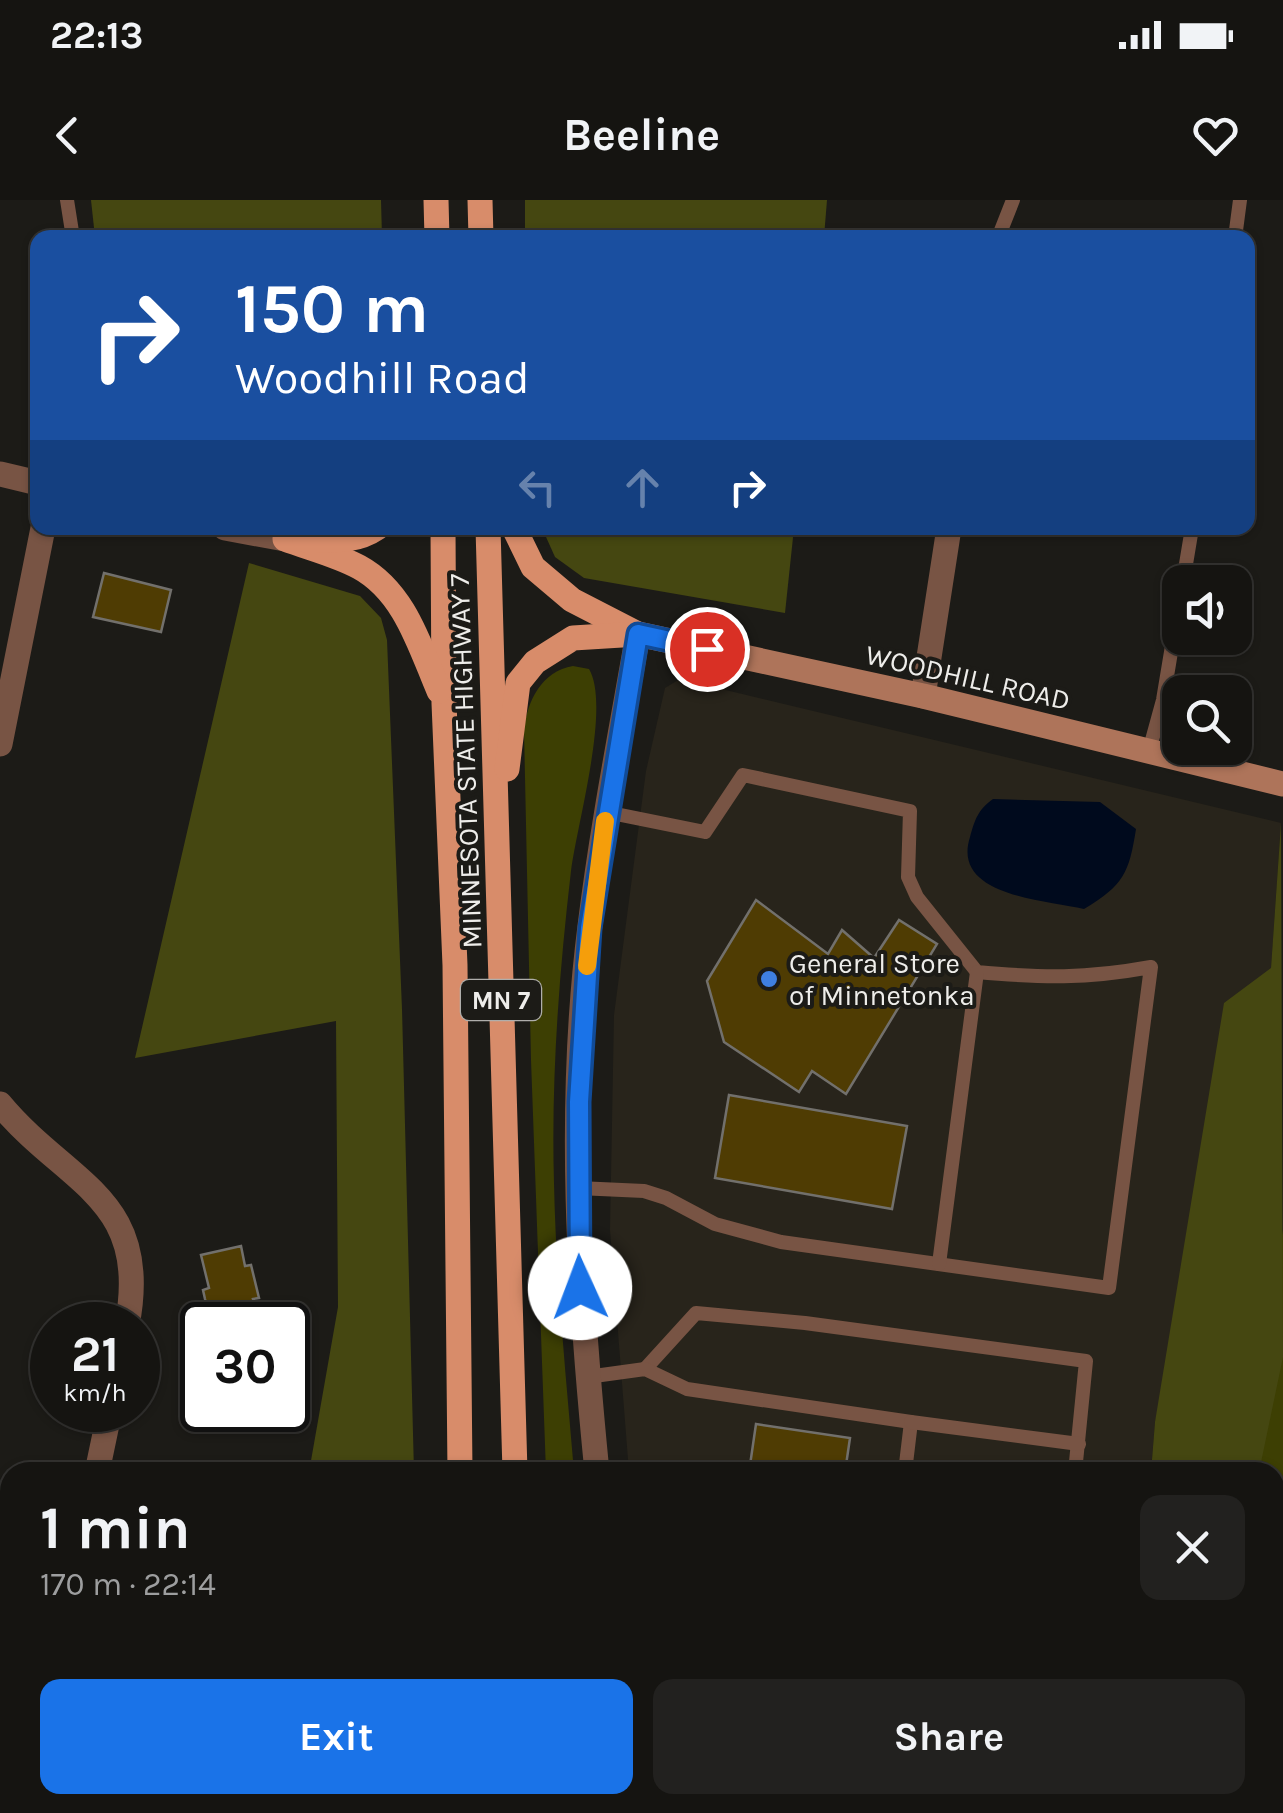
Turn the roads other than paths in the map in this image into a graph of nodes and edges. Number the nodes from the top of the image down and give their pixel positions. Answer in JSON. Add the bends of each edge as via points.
{"nodes":[{"id":1,"x":67,"y":200,"type":"edge"},
{"id":2,"x":436,"y":200,"type":"edge"},
{"id":3,"x":480,"y":200,"type":"edge"},
{"id":4,"x":1012,"y":200,"type":"edge"},
{"id":5,"x":1240,"y":200,"type":"edge"},
{"id":6,"x":72,"y":230,"type":"edge"},
{"id":7,"x":436,"y":230,"type":"edge"},
{"id":8,"x":481,"y":230,"type":"edge"},
{"id":9,"x":1001,"y":230,"type":"edge"},
{"id":10,"x":1236,"y":230,"type":"edge"},
{"id":11,"x":0,"y":474,"type":"edge"},
{"id":12,"x":30,"y":481,"type":"edge"},
{"id":13,"x":42,"y":535,"type":"edge"},
{"id":14,"x":263,"y":535,"type":"edge"},
{"id":15,"x":367,"y":535,"type":"edge"},
{"id":16,"x":443,"y":535,"type":"edge"},
{"id":17,"x":488,"y":535,"type":"edge"},
{"id":18,"x":517,"y":535,"type":"edge"},
{"id":19,"x":948,"y":535,"type":"edge"},
{"id":20,"x":1191,"y":535,"type":"edge"},
{"id":21,"x":285,"y":539,"type":"junction"},
{"id":22,"x":1185,"y":565,"type":"edge"},
{"id":23,"x":638,"y":634,"type":"junction"},
{"id":24,"x":1170,"y":655,"type":"edge"},
{"id":25,"x":922,"y":696,"type":"junction"},
{"id":26,"x":444,"y":703,"type":"junction"},
{"id":27,"x":0,"y":744,"type":"edge"},
{"id":28,"x":1149,"y":751,"type":"junction"},
{"id":29,"x":1283,"y":784,"type":"edge"},
{"id":30,"x":606,"y":812,"type":"junction"},
{"id":31,"x":497,"y":849,"type":"junction"},
{"id":32,"x":977,"y":972,"type":"junction"},
{"id":33,"x":0,"y":1104,"type":"edge"},
{"id":34,"x":578,"y":1188,"type":"junction"},
{"id":35,"x":939,"y":1264,"type":"junction"},
{"id":36,"x":132,"y":1302,"type":"edge"},
{"id":37,"x":645,"y":1369,"type":"junction"},
{"id":38,"x":588,"y":1377,"type":"junction"},
{"id":39,"x":911,"y":1422,"type":"junction"},
{"id":40,"x":106,"y":1432,"type":"edge"},
{"id":41,"x":1079,"y":1444,"type":"junction"},
{"id":42,"x":100,"y":1462,"type":"edge"},
{"id":43,"x":460,"y":1462,"type":"edge"},
{"id":44,"x":515,"y":1462,"type":"edge"},
{"id":45,"x":595,"y":1462,"type":"edge"},
{"id":46,"x":906,"y":1462,"type":"edge"},
{"id":47,"x":1077,"y":1462,"type":"edge"}],
"edges":[{"from":1,"to":6,"type":"lane"},
{"from":2,"to":7,"type":"main road"},
{"from":3,"to":8,"type":"main road"},
{"from":4,"to":9,"type":"lane"},
{"from":5,"to":10,"type":"lane"},
{"from":11,"to":12,"type":"street"},
{"from":13,"to":27,"type":"street"},
{"from":14,"to":21,"type":"street"},
{"from":15,"to":21,"type":"main road"},
{"from":16,"to":26,"type":"main road","name":"MINNESOTA STATE HIGHWAY 7","number":"MN 7"},
{"from":17,"to":31,"type":"main road","name":"MINNESOTA STATE HIGHWAY 7","number":"MN 7"},
{"from":18,"to":23,"type":"main road","via":[[533,567],[572,600]]},
{"from":19,"to":25,"type":"street"},
{"from":20,"to":22,"type":"lane"},
{"from":21,"to":26,"type":"main road","via":[[360,568],[389,590],[410,621]]},
{"from":23,"to":25,"type":"street","name":"WOODHILL ROAD"},
{"from":23,"to":30,"type":"street"},
{"from":23,"to":31,"type":"main road","via":[[572,638],[535,662],[518,684]]},
{"from":24,"to":28,"type":"lane"},
{"from":25,"to":28,"type":"street","name":"WOODHILL ROAD"},
{"from":26,"to":43,"type":"main road","name":"MINNESOTA STATE HIGHWAY 7","number":"MN 7","via":[[455,965]]},
{"from":28,"to":29,"type":"street","name":"WOODHILL ROAD"},
{"from":30,"to":32,"type":"lane","via":[[704,832],[743,775],[910,811],[908,878]]},
{"from":30,"to":34,"type":"street","via":[[582,1021]]},
{"from":31,"to":44,"type":"main road","name":"MINNESOTA STATE HIGHWAY 7","number":"MN 7"},
{"from":32,"to":35,"type":"lane"},
{"from":32,"to":35,"type":"lane","via":[[1050,979],[1151,967],[1110,1288]]},
{"from":33,"to":36,"type":"street","via":[[94,1189],[118,1221],[132,1260]]},
{"from":34,"to":35,"type":"lane","via":[[644,1191],[715,1224],[781,1242]]},
{"from":34,"to":38,"type":"street"},
{"from":37,"to":38,"type":"lane"},
{"from":37,"to":39,"type":"lane","via":[[687,1389]]},
{"from":37,"to":41,"type":"lane","via":[[696,1313],[1086,1361]]},
{"from":38,"to":45,"type":"street"},
{"from":39,"to":41,"type":"lane"},
{"from":39,"to":46,"type":"lane"},
{"from":40,"to":42,"type":"street"},
{"from":41,"to":47,"type":"lane"}]}
